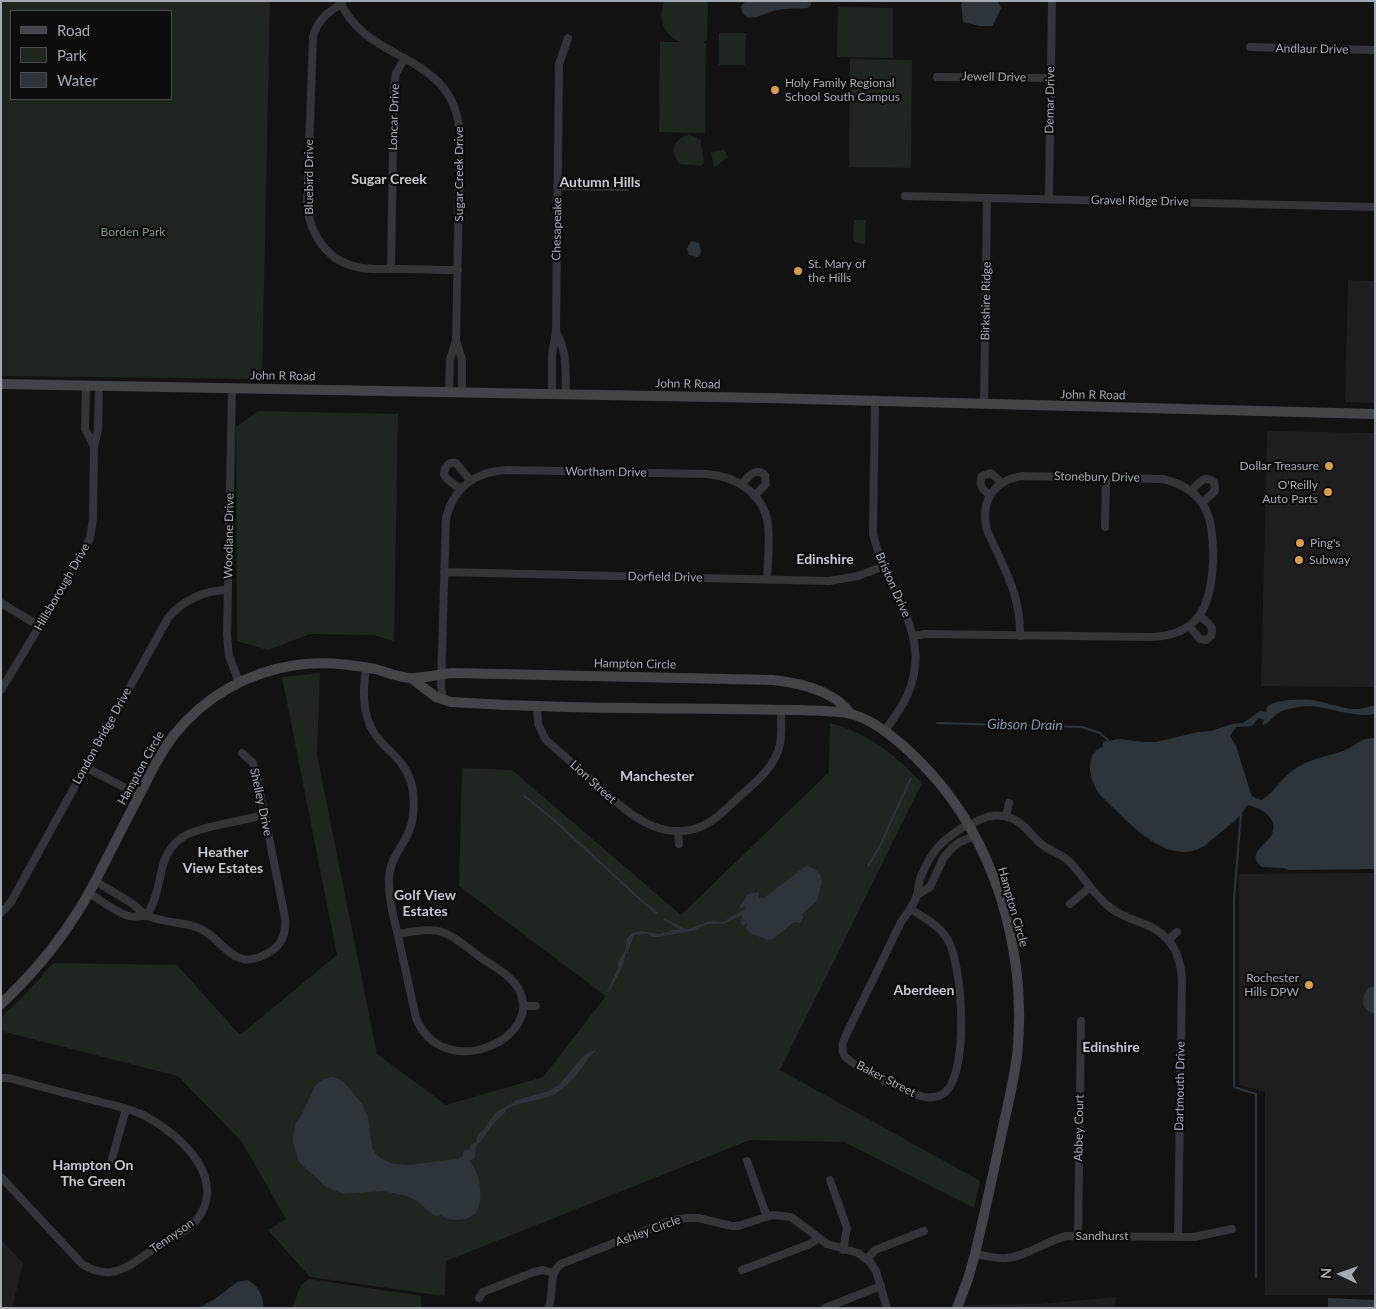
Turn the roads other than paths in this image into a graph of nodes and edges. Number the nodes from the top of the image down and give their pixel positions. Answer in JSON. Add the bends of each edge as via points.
{"nodes":[{"id":1,"x":1052,"y":1,"type":"edge"},
{"id":2,"x":341,"y":3,"type":"edge"},
{"id":3,"x":568,"y":38,"type":"dead end"},
{"id":4,"x":1250,"y":47,"type":"dead end"},
{"id":5,"x":1375,"y":50,"type":"edge"},
{"id":6,"x":405,"y":58,"type":"junction"},
{"id":7,"x":937,"y":77,"type":"dead end"},
{"id":8,"x":1050,"y":78,"type":"junction"},
{"id":9,"x":557,"y":186,"type":"junction"},
{"id":10,"x":626,"y":187,"type":"dead end"},
{"id":11,"x":904,"y":196,"type":"dead end"},
{"id":12,"x":987,"y":198,"type":"junction"},
{"id":13,"x":1048,"y":199,"type":"junction"},
{"id":14,"x":1375,"y":207,"type":"edge"},
{"id":15,"x":391,"y":269,"type":"junction"},
{"id":16,"x":458,"y":270,"type":"junction"},
{"id":17,"x":556,"y":331,"type":"junction"},
{"id":18,"x":456,"y":342,"type":"junction"},
{"id":19,"x":1,"y":384,"type":"edge"},
{"id":20,"x":86,"y":386,"type":"junction"},
{"id":21,"x":99,"y":386,"type":"junction"},
{"id":22,"x":232,"y":388,"type":"junction"},
{"id":23,"x":449,"y":392,"type":"junction"},
{"id":24,"x":462,"y":392,"type":"junction"},
{"id":25,"x":552,"y":394,"type":"junction"},
{"id":26,"x":566,"y":394,"type":"junction"},
{"id":27,"x":875,"y":401,"type":"junction"},
{"id":28,"x":984,"y":404,"type":"junction"},
{"id":29,"x":1375,"y":414,"type":"edge"},
{"id":30,"x":94,"y":446,"type":"junction"},
{"id":31,"x":1106,"y":478,"type":"junction"},
{"id":32,"x":470,"y":480,"type":"junction"},
{"id":33,"x":1001,"y":482,"type":"junction"},
{"id":34,"x":742,"y":484,"type":"junction"},
{"id":35,"x":460,"y":489,"type":"junction"},
{"id":36,"x":1191,"y":491,"type":"junction"},
{"id":37,"x":990,"y":495,"type":"junction"},
{"id":38,"x":754,"y":496,"type":"junction"},
{"id":39,"x":1202,"y":503,"type":"junction"},
{"id":40,"x":1105,"y":528,"type":"dead end"},
{"id":41,"x":884,"y":566,"type":"junction"},
{"id":42,"x":444,"y":572,"type":"junction"},
{"id":43,"x":767,"y":579,"type":"junction"},
{"id":44,"x":228,"y":590,"type":"junction"},
{"id":45,"x":1,"y":603,"type":"edge"},
{"id":46,"x":1199,"y":616,"type":"junction"},
{"id":47,"x":40,"y":626,"type":"junction"},
{"id":48,"x":1189,"y":626,"type":"junction"},
{"id":49,"x":914,"y":636,"type":"junction"},
{"id":50,"x":1020,"y":636,"type":"junction"},
{"id":51,"x":366,"y":668,"type":"junction"},
{"id":52,"x":442,"y":674,"type":"junction"},
{"id":53,"x":411,"y":678,"type":"junction"},
{"id":54,"x":238,"y":682,"type":"junction"},
{"id":55,"x":1,"y":690,"type":"edge"},
{"id":56,"x":443,"y":699,"type":"junction"},
{"id":57,"x":537,"y":705,"type":"junction"},
{"id":58,"x":781,"y":710,"type":"junction"},
{"id":59,"x":850,"y":714,"type":"junction"},
{"id":60,"x":884,"y":732,"type":"junction"},
{"id":61,"x":242,"y":753,"type":"dead end"},
{"id":62,"x":84,"y":767,"type":"junction"},
{"id":63,"x":139,"y":796,"type":"junction"},
{"id":64,"x":1009,"y":803,"type":"dead end"},
{"id":65,"x":265,"y":815,"type":"junction"},
{"id":66,"x":1006,"y":816,"type":"junction"},
{"id":67,"x":968,"y":825,"type":"junction"},
{"id":68,"x":678,"y":831,"type":"junction"},
{"id":69,"x":974,"y":836,"type":"junction"},
{"id":70,"x":679,"y":844,"type":"dead end"},
{"id":71,"x":933,"y":853,"type":"junction"},
{"id":72,"x":943,"y":859,"type":"junction"},
{"id":73,"x":95,"y":881,"type":"junction"},
{"id":74,"x":1090,"y":887,"type":"junction"},
{"id":75,"x":89,"y":893,"type":"junction"},
{"id":76,"x":917,"y":895,"type":"junction"},
{"id":77,"x":1070,"y":904,"type":"dead end"},
{"id":78,"x":910,"y":909,"type":"junction"},
{"id":79,"x":1,"y":913,"type":"edge"},
{"id":80,"x":146,"y":916,"type":"junction"},
{"id":81,"x":1177,"y":932,"type":"dead end"},
{"id":82,"x":398,"y":934,"type":"junction"},
{"id":83,"x":1168,"y":940,"type":"junction"},
{"id":84,"x":1,"y":1004,"type":"edge"},
{"id":85,"x":523,"y":1006,"type":"junction"},
{"id":86,"x":536,"y":1006,"type":"dead end"},
{"id":87,"x":1081,"y":1021,"type":"dead end"},
{"id":88,"x":1,"y":1078,"type":"edge"},
{"id":89,"x":126,"y":1109,"type":"junction"},
{"id":90,"x":112,"y":1159,"type":"dead end"},
{"id":91,"x":747,"y":1161,"type":"dead end"},
{"id":92,"x":1,"y":1177,"type":"edge"},
{"id":93,"x":830,"y":1180,"type":"dead end"},
{"id":94,"x":767,"y":1217,"type":"junction"},
{"id":95,"x":1232,"y":1229,"type":"dead end"},
{"id":96,"x":924,"y":1231,"type":"dead end"},
{"id":97,"x":1078,"y":1235,"type":"junction"},
{"id":98,"x":1178,"y":1237,"type":"junction"},
{"id":99,"x":819,"y":1238,"type":"junction"},
{"id":100,"x":843,"y":1250,"type":"junction"},
{"id":101,"x":975,"y":1254,"type":"junction"},
{"id":102,"x":867,"y":1259,"type":"junction"},
{"id":103,"x":742,"y":1270,"type":"dead end"},
{"id":104,"x":554,"y":1273,"type":"junction"},
{"id":105,"x":881,"y":1286,"type":"junction"},
{"id":106,"x":478,"y":1298,"type":"dead end"},
{"id":107,"x":548,"y":1308,"type":"edge"},
{"id":108,"x":825,"y":1308,"type":"edge"},
{"id":109,"x":887,"y":1308,"type":"edge"},
{"id":110,"x":957,"y":1308,"type":"edge"}],
"edges":[{"from":1,"to":8,"type":"street","name":"Demar Drive"},
{"from":2,"to":6,"type":"street","name":"Sugar Creek Drive","via":[[360,30]]},
{"from":2,"to":15,"type":"street","name":"Bluebird Drive","via":[[320,20],[313,37],[308,214],[317,239],[339,260],[356,267]]},
{"from":3,"to":9,"type":"street","name":"Chesapeake","via":[[559,64]]},
{"from":4,"to":5,"type":"street","name":"Andlaur Drive"},
{"from":6,"to":15,"type":"street","name":"Loncar Drive","via":[[396,73],[394,86]]},
{"from":6,"to":16,"type":"street","name":"Sugar Creek Drive","via":[[426,70],[442,85],[453,100],[459,118]]},
{"from":7,"to":8,"type":"street","name":"Jewell Drive"},
{"from":8,"to":13,"type":"street","name":"Demar Drive"},
{"from":9,"to":10,"type":"street"},
{"from":9,"to":17,"type":"street","name":"Chesapeake"},
{"from":11,"to":12,"type":"street","name":"Gravel Ridge Drive"},
{"from":12,"to":13,"type":"street","name":"Gravel Ridge Drive"},
{"from":12,"to":28,"type":"street","name":"Birkshire Ridge"},
{"from":13,"to":14,"type":"street","name":"Gravel Ridge Drive"},
{"from":15,"to":16,"type":"street","name":"Bluebird Drive"},
{"from":16,"to":18,"type":"street","name":"Sugar Creek Drive"},
{"from":17,"to":25,"type":"street","name":"Chesapeake"},
{"from":17,"to":26,"type":"street","name":"Chesapeake","via":[[565,355]]},
{"from":18,"to":23,"type":"street","name":"Sugar Creek Drive","via":[[450,359]]},
{"from":18,"to":24,"type":"street","name":"Sugar Creek Drive","via":[[462,359]]},
{"from":19,"to":20,"type":"street","name":"John R Road"},
{"from":20,"to":21,"type":"street","name":"John R Road"},
{"from":20,"to":30,"type":"street","name":"Hillsborough Drive","via":[[86,429]]},
{"from":21,"to":22,"type":"street","name":"John R Road"},
{"from":21,"to":30,"type":"street","name":"Hillsborough Drive","via":[[98,430]]},
{"from":22,"to":23,"type":"street","name":"John R Road"},
{"from":22,"to":44,"type":"street","name":"Woodlane Drive"},
{"from":23,"to":24,"type":"street","name":"John R Road"},
{"from":24,"to":25,"type":"street","name":"John R Road"},
{"from":25,"to":26,"type":"street","name":"John R Road"},
{"from":26,"to":27,"type":"street","name":"John R Road"},
{"from":27,"to":28,"type":"street","name":"John R Road"},
{"from":27,"to":41,"type":"street","name":"Briston Drive","via":[[873,534]]},
{"from":28,"to":29,"type":"street","name":"John R Road"},
{"from":30,"to":47,"type":"street","name":"Hillsborough Drive","via":[[90,538]]},
{"from":31,"to":33,"type":"street","name":"Stonebury Drive","via":[[1023,476]]},
{"from":31,"to":36,"type":"street","name":"Stonebury Drive","via":[[1163,479]]},
{"from":31,"to":40,"type":"street"},
{"from":32,"to":34,"type":"street","name":"Wortham Drive","via":[[491,471],[508,470],[712,474]]},
{"from":32,"to":35,"type":"street","name":"Wortham Drive"},
{"from":32,"to":35,"type":"street","via":[[456,463],[446,466],[446,478]]},
{"from":33,"to":37,"type":"street"},
{"from":33,"to":37,"type":"street","name":"Stonebury Drive","via":[[991,473],[982,476],[981,488]]},
{"from":34,"to":38,"type":"street","name":"Wortham Drive"},
{"from":34,"to":38,"type":"street","via":[[751,474],[763,473],[766,484]]},
{"from":35,"to":42,"type":"street","name":"Wortham Drive","via":[[446,518]]},
{"from":36,"to":39,"type":"street","name":"Stonebury Drive"},
{"from":36,"to":39,"type":"street","via":[[1205,478],[1214,482],[1215,491]]},
{"from":37,"to":50,"type":"street","via":[[984,521],[1016,594]]},
{"from":38,"to":43,"type":"street","name":"Wortham Drive","via":[[768,524]]},
{"from":39,"to":46,"type":"street","name":"Stonebury Drive","via":[[1209,516],[1213,539],[1211,590]]},
{"from":41,"to":43,"type":"street","name":"Dorfield Drive","via":[[839,580]]},
{"from":41,"to":49,"type":"street","name":"Briston Drive"},
{"from":42,"to":43,"type":"street","name":"Dorfield Drive"},
{"from":42,"to":52,"type":"street","name":"Wortham Drive"},
{"from":44,"to":54,"type":"street","name":"Woodlane Drive","via":[[228,647]]},
{"from":44,"to":62,"type":"street","name":"London Bridge Drive","via":[[210,591],[189,600],[168,618]]},
{"from":45,"to":47,"type":"street"},
{"from":46,"to":48,"type":"street","name":"Stonebury Drive"},
{"from":46,"to":48,"type":"street","via":[[1211,626],[1211,636],[1206,640],[1200,639]]},
{"from":47,"to":55,"type":"street","name":"Hillsborough Drive"},
{"from":48,"to":50,"type":"street","name":"Stonebury Drive","via":[[1157,637]]},
{"from":49,"to":50,"type":"street","name":"Stonebury Drive"},
{"from":49,"to":60,"type":"street","name":"Briston Drive","via":[[916,655],[911,686]]},
{"from":51,"to":53,"type":"street","name":"Hampton Circle"},
{"from":51,"to":54,"type":"street","name":"Hampton Circle","via":[[338,664],[295,665]]},
{"from":51,"to":82,"type":"street","via":[[364,698],[370,726],[378,739],[401,761],[412,790],[412,823],[393,858],[389,874]]},
{"from":52,"to":53,"type":"street","name":"Hampton Circle"},
{"from":52,"to":56,"type":"street","name":"Wortham Drive"},
{"from":52,"to":59,"type":"street","name":"Hampton Circle","via":[[781,681],[823,693],[841,703]]},
{"from":53,"to":56,"type":"street","name":"Hampton Circle"},
{"from":54,"to":63,"type":"street","name":"Hampton Circle","via":[[211,699],[182,725],[161,753]]},
{"from":56,"to":57,"type":"street","name":"Hampton Circle","via":[[466,703]]},
{"from":57,"to":58,"type":"street","name":"Hampton Circle"},
{"from":57,"to":68,"type":"street","name":"Lion Street","via":[[538,724],[546,740],[638,820],[657,829]]},
{"from":58,"to":59,"type":"street","name":"Hampton Circle"},
{"from":58,"to":68,"type":"street","name":"Lion Street","via":[[778,750],[766,771],[713,820]]},
{"from":59,"to":60,"type":"street","name":"Hampton Circle"},
{"from":60,"to":67,"type":"street","name":"Hampton Circle","via":[[932,774]]},
{"from":61,"to":65,"type":"street","name":"Shelley Drive","via":[[253,763]]},
{"from":62,"to":63,"type":"street"},
{"from":62,"to":79,"type":"street","name":"London Bridge Drive"},
{"from":63,"to":73,"type":"street","name":"Hampton Circle"},
{"from":64,"to":66,"type":"street"},
{"from":65,"to":80,"type":"street","via":[[182,836],[167,855]]},
{"from":65,"to":80,"type":"street","name":"Shelley Drive","via":[[285,918],[285,932],[275,949],[258,958],[244,958],[225,950],[205,930]]},
{"from":66,"to":67,"type":"street","via":[[988,816]]},
{"from":66,"to":74,"type":"street","name":"Dartmouth Drive","via":[[1021,823],[1042,845],[1068,861]]},
{"from":67,"to":69,"type":"street","name":"Hampton Circle"},
{"from":67,"to":71,"type":"street","name":"Baker Street","via":[[945,839]]},
{"from":68,"to":70,"type":"street"},
{"from":69,"to":72,"type":"street","name":"Baker Street","via":[[953,847]]},
{"from":69,"to":101,"type":"street","name":"Hampton Circle","via":[[995,881],[1008,923],[1017,973],[1019,1018],[1014,1073]]},
{"from":71,"to":72,"type":"street"},
{"from":71,"to":76,"type":"street","name":"Baker Street","via":[[919,881]]},
{"from":72,"to":76,"type":"street","name":"Baker Street","via":[[930,887]]},
{"from":73,"to":75,"type":"street","name":"Hampton Circle"},
{"from":73,"to":80,"type":"street","name":"Shelley Drive","via":[[133,904]]},
{"from":74,"to":77,"type":"street"},
{"from":74,"to":83,"type":"street","name":"Dartmouth Drive","via":[[1113,910],[1151,926]]},
{"from":75,"to":80,"type":"street","name":"Shelley Drive","via":[[131,917]]},
{"from":75,"to":84,"type":"street","name":"Hampton Circle","via":[[53,946]]},
{"from":76,"to":78,"type":"street","name":"Baker Street"},
{"from":78,"to":78,"type":"street","name":"Baker Street","via":[[842,1048],[846,1057],[855,1064],[910,1093],[934,1097],[948,1090],[957,1068],[961,1018],[958,973],[945,935],[932,922]]},
{"from":81,"to":83,"type":"street"},
{"from":82,"to":85,"type":"street","via":[[425,929],[447,934],[510,979],[518,989]]},
{"from":82,"to":85,"type":"street","via":[[416,1018],[427,1037],[437,1044],[464,1052],[490,1046],[516,1028]]},
{"from":83,"to":98,"type":"street","name":"Dartmouth Drive","via":[[1178,956],[1182,979]]},
{"from":85,"to":86,"type":"street"},
{"from":87,"to":97,"type":"street","name":"Abbey Court"},
{"from":88,"to":89,"type":"street","name":"Tennyson"},
{"from":89,"to":90,"type":"street"},
{"from":89,"to":92,"type":"street","name":"Tennyson","via":[[154,1121],[184,1144],[202,1167],[207,1191],[194,1224],[122,1268],[103,1272],[82,1264]]},
{"from":91,"to":94,"type":"street"},
{"from":93,"to":100,"type":"street","via":[[847,1228]]},
{"from":94,"to":99,"type":"street","name":"Ashley Circle","via":[[791,1217]]},
{"from":94,"to":104,"type":"street","name":"Ashley Circle","via":[[738,1226],[698,1218],[672,1220],[561,1264]]},
{"from":95,"to":98,"type":"street","name":"Sandhurst","via":[[1202,1236]]},
{"from":96,"to":102,"type":"street","via":[[875,1250]]},
{"from":97,"to":98,"type":"street","name":"Sandhurst"},
{"from":97,"to":101,"type":"street","name":"Sandhurst","via":[[1055,1239],[1006,1258]]},
{"from":99,"to":100,"type":"street","name":"Ashley Circle"},
{"from":99,"to":103,"type":"street"},
{"from":100,"to":102,"type":"street","name":"Ashley Circle"},
{"from":101,"to":110,"type":"street","name":"Hampton Circle"},
{"from":102,"to":105,"type":"street"},
{"from":104,"to":106,"type":"street","via":[[534,1272],[483,1292]]},
{"from":104,"to":107,"type":"street"},
{"from":105,"to":108,"type":"street"},
{"from":105,"to":109,"type":"street"}]}
